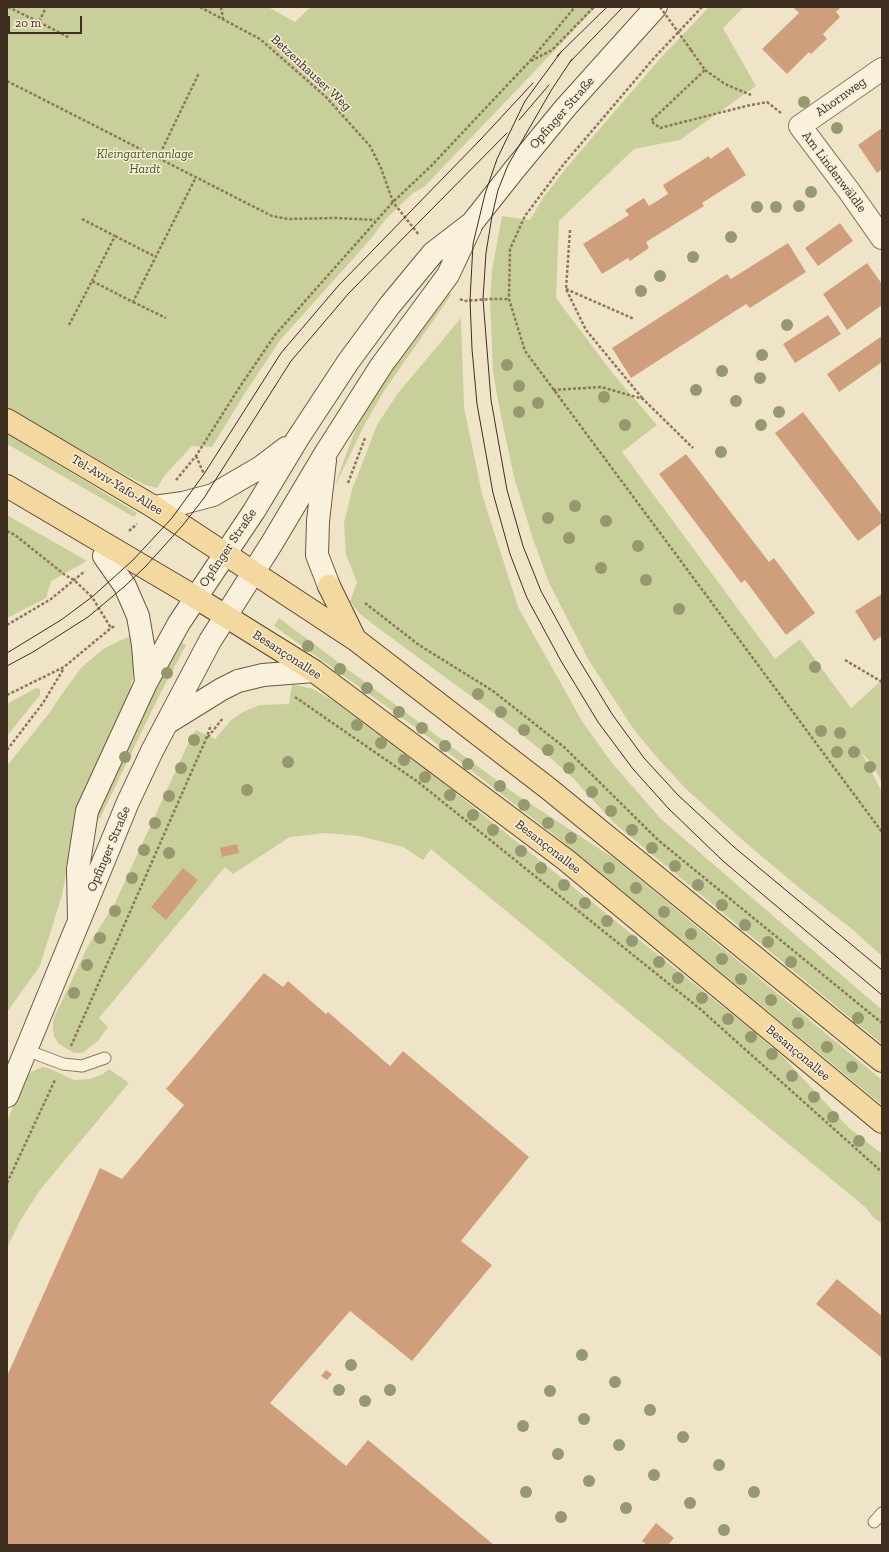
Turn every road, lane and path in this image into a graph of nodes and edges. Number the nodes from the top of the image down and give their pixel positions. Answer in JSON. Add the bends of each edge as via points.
{"nodes":[{"id":1,"x":8,"y":7,"type":"edge"},
{"id":2,"x":46,"y":7,"type":"edge"},
{"id":3,"x":200,"y":7,"type":"edge"},
{"id":4,"x":221,"y":7,"type":"edge"},
{"id":5,"x":575,"y":7,"type":"edge"},
{"id":6,"x":594,"y":7,"type":"edge"},
{"id":7,"x":656,"y":7,"type":"edge"},
{"id":8,"x":660,"y":7,"type":"edge"},
{"id":9,"x":702,"y":7,"type":"edge"},
{"id":10,"x":223,"y":19,"type":"junction"},
{"id":11,"x":39,"y":22,"type":"junction"},
{"id":12,"x":70,"y":38,"type":"dead end"},
{"id":13,"x":529,"y":62,"type":"junction"},
{"id":14,"x":882,"y":68,"type":"edge"},
{"id":15,"x":705,"y":70,"type":"junction"},
{"id":16,"x":199,"y":73,"type":"dead end"},
{"id":17,"x":7,"y":81,"type":"edge"},
{"id":18,"x":751,"y":95,"type":"dead end"},
{"id":19,"x":800,"y":126,"type":"junction"},
{"id":20,"x":158,"y":158,"type":"junction"},
{"id":21,"x":196,"y":177,"type":"junction"},
{"id":22,"x":393,"y":202,"type":"junction"},
{"id":23,"x":82,"y":219,"type":"dead end"},
{"id":24,"x":376,"y":220,"type":"junction"},
{"id":25,"x":472,"y":223,"type":"junction"},
{"id":26,"x":570,"y":230,"type":"dead end"},
{"id":27,"x":115,"y":236,"type":"junction"},
{"id":28,"x":882,"y":238,"type":"edge"},
{"id":29,"x":156,"y":257,"type":"junction"},
{"id":30,"x":92,"y":281,"type":"junction"},
{"id":31,"x":566,"y":289,"type":"junction"},
{"id":32,"x":458,"y":298,"type":"dead end"},
{"id":33,"x":509,"y":299,"type":"junction"},
{"id":34,"x":133,"y":302,"type":"junction"},
{"id":35,"x":166,"y":318,"type":"dead end"},
{"id":36,"x":634,"y":319,"type":"dead end"},
{"id":37,"x":68,"y":326,"type":"dead end"},
{"id":38,"x":553,"y":390,"type":"junction"},
{"id":39,"x":643,"y":399,"type":"junction"},
{"id":40,"x":7,"y":420,"type":"edge"},
{"id":41,"x":366,"y":434,"type":"dead end"},
{"id":42,"x":298,"y":438,"type":"junction"},
{"id":43,"x":693,"y":448,"type":"dead end"},
{"id":44,"x":326,"y":454,"type":"junction"},
{"id":45,"x":196,"y":456,"type":"dead end"},
{"id":46,"x":7,"y":486,"type":"edge"},
{"id":47,"x":347,"y":486,"type":"dead end"},
{"id":48,"x":154,"y":507,"type":"junction"},
{"id":49,"x":57,"y":515,"type":"junction"},
{"id":50,"x":7,"y":531,"type":"edge"},
{"id":51,"x":225,"y":553,"type":"junction"},
{"id":52,"x":104,"y":556,"type":"joint"},
{"id":53,"x":254,"y":572,"type":"junction"},
{"id":54,"x":74,"y":580,"type":"junction"},
{"id":55,"x":329,"y":586,"type":"joint"},
{"id":56,"x":195,"y":597,"type":"junction"},
{"id":57,"x":362,"y":601,"type":"dead end"},
{"id":58,"x":226,"y":615,"type":"junction"},
{"id":59,"x":7,"y":625,"type":"edge"},
{"id":60,"x":356,"y":640,"type":"junction"},
{"id":61,"x":844,"y":660,"type":"dead end"},
{"id":62,"x":64,"y":668,"type":"junction"},
{"id":63,"x":314,"y":671,"type":"junction"},
{"id":64,"x":882,"y":682,"type":"edge"},
{"id":65,"x":146,"y":683,"type":"junction"},
{"id":66,"x":7,"y":695,"type":"edge"},
{"id":67,"x":289,"y":695,"type":"dead end"},
{"id":68,"x":226,"y":715,"type":"dead end"},
{"id":69,"x":166,"y":724,"type":"junction"},
{"id":70,"x":7,"y":750,"type":"edge"},
{"id":71,"x":882,"y":832,"type":"edge"},
{"id":72,"x":79,"y":920,"type":"junction"},
{"id":73,"x":882,"y":1023,"type":"edge"},
{"id":74,"x":26,"y":1050,"type":"junction"},
{"id":75,"x":105,"y":1058,"type":"dead end"},
{"id":76,"x":882,"y":1061,"type":"edge"},
{"id":77,"x":63,"y":1064,"type":"junction"},
{"id":78,"x":7,"y":1096,"type":"edge"},
{"id":79,"x":882,"y":1122,"type":"edge"},
{"id":80,"x":882,"y":1172,"type":"edge"},
{"id":81,"x":7,"y":1183,"type":"edge"},
{"id":82,"x":882,"y":1513,"type":"edge"},
{"id":83,"x":874,"y":1522,"type":"dead end"}],
"edges":[{"from":1,"to":11,"type":"path"},
{"from":2,"to":11,"type":"path"},
{"from":3,"to":10,"type":"path","name":"Betzenhauser Weg"},
{"from":4,"to":10,"type":"path"},
{"from":5,"to":13,"type":"path"},
{"from":6,"to":13,"type":"path","via":[[552,50]]},
{"from":7,"to":25,"type":"street","name":"Opfinger Straße","via":[[547,130]]},
{"from":8,"to":15,"type":"path","bridge":true},
{"from":9,"to":33,"type":"path","via":[[654,58],[563,165],[525,216],[510,249]]},
{"from":10,"to":22,"type":"path","name":"Betzenhauser Weg","via":[[260,39],[326,97],[370,146]]},
{"from":11,"to":12,"type":"path"},
{"from":13,"to":22,"type":"path","via":[[432,165]]},
{"from":14,"to":19,"type":"street","name":"Ahornweg"},
{"from":15,"to":18,"type":"path","via":[[725,84]]},
{"from":15,"to":19,"type":"path","via":[[651,122],[660,128],[766,102]]},
{"from":16,"to":20,"type":"path"},
{"from":17,"to":20,"type":"path"},
{"from":19,"to":28,"type":"street","name":"Am Lindenwäldle"},
{"from":20,"to":21,"type":"path"},
{"from":21,"to":24,"type":"path","via":[[272,216],[288,219]]},
{"from":21,"to":29,"type":"path"},
{"from":22,"to":24,"type":"path"},
{"from":23,"to":27,"type":"path"},
{"from":24,"to":45,"type":"path","via":[[275,335]]},
{"from":25,"to":42,"type":"street","name":"Opfinger Straße","via":[[433,253],[394,299],[348,362]]},
{"from":25,"to":44,"type":"street","name":"Opfinger Straße","via":[[448,275],[381,366]]},
{"from":26,"to":31,"type":"path"},
{"from":27,"to":29,"type":"path"},
{"from":27,"to":30,"type":"path"},
{"from":29,"to":34,"type":"path"},
{"from":30,"to":34,"type":"path"},
{"from":30,"to":37,"type":"path"},
{"from":31,"to":36,"type":"path"},
{"from":31,"to":39,"type":"path","via":[[586,330]]},
{"from":32,"to":33,"type":"path","via":[[464,301]]},
{"from":33,"to":38,"type":"path","via":[[525,350]]},
{"from":34,"to":35,"type":"path"},
{"from":38,"to":39,"type":"path","via":[[601,387]]},
{"from":38,"to":71,"type":"path"},
{"from":39,"to":43,"type":"path"},
{"from":40,"to":48,"type":"main road","name":"Tel-Aviv-Yafo-Allee"},
{"from":41,"to":47,"type":"path"},
{"from":42,"to":48,"type":"street","via":[[261,468],[212,495],[184,503]]},
{"from":42,"to":51,"type":"street","name":"Opfinger Straße"},
{"from":44,"to":53,"type":"street","name":"Opfinger Straße"},
{"from":44,"to":55,"type":"street","via":[[318,521],[318,555]]},
{"from":46,"to":49,"type":"main road"},
{"from":48,"to":51,"type":"main road","name":"Tel-Aviv-Yafo-Allee"},
{"from":49,"to":52,"type":"main road"},
{"from":49,"to":56,"type":"main road"},
{"from":50,"to":54,"type":"path"},
{"from":51,"to":53,"type":"main road"},
{"from":51,"to":56,"type":"street","name":"Opfinger Straße"},
{"from":52,"to":65,"type":"street","via":[[125,586],[138,616]]},
{"from":53,"to":58,"type":"street","name":"Opfinger Straße"},
{"from":53,"to":60,"type":"main road"},
{"from":54,"to":59,"type":"path","via":[[51,598]]},
{"from":54,"to":62,"type":"path","via":[[92,597],[111,628]]},
{"from":55,"to":60,"type":"main road"},
{"from":56,"to":58,"type":"main road","name":"Besançonallee"},
{"from":56,"to":65,"type":"street","name":"Opfinger Straße"},
{"from":57,"to":73,"type":"path","via":[[419,645],[493,691],[564,747],[658,840]]},
{"from":58,"to":63,"type":"main road","name":"Besançonallee"},
{"from":58,"to":69,"type":"street","name":"Opfinger Straße"},
{"from":60,"to":76,"type":"main road","via":[[567,804]]},
{"from":61,"to":64,"type":"path"},
{"from":62,"to":66,"type":"path"},
{"from":62,"to":70,"type":"path","via":[[43,703]]},
{"from":63,"to":69,"type":"street","via":[[263,675],[238,681]]},
{"from":63,"to":79,"type":"main road","name":"Besançonallee","via":[[566,860]]},
{"from":65,"to":72,"type":"street","name":"Opfinger Straße","via":[[87,810],[78,869]]},
{"from":67,"to":80,"type":"path","via":[[418,782],[699,1008]]},
{"from":68,"to":77,"type":"path","via":[[206,739]]},
{"from":69,"to":72,"type":"street","name":"Opfinger Straße","via":[[128,802]]},
{"from":72,"to":74,"type":"street","name":"Opfinger Straße"},
{"from":74,"to":77,"type":"lane"},
{"from":74,"to":78,"type":"street","name":"Opfinger Straße"},
{"from":75,"to":77,"type":"lane","via":[[82,1066]]},
{"from":77,"to":81,"type":"path"},
{"from":82,"to":83,"type":"lane"}]}
